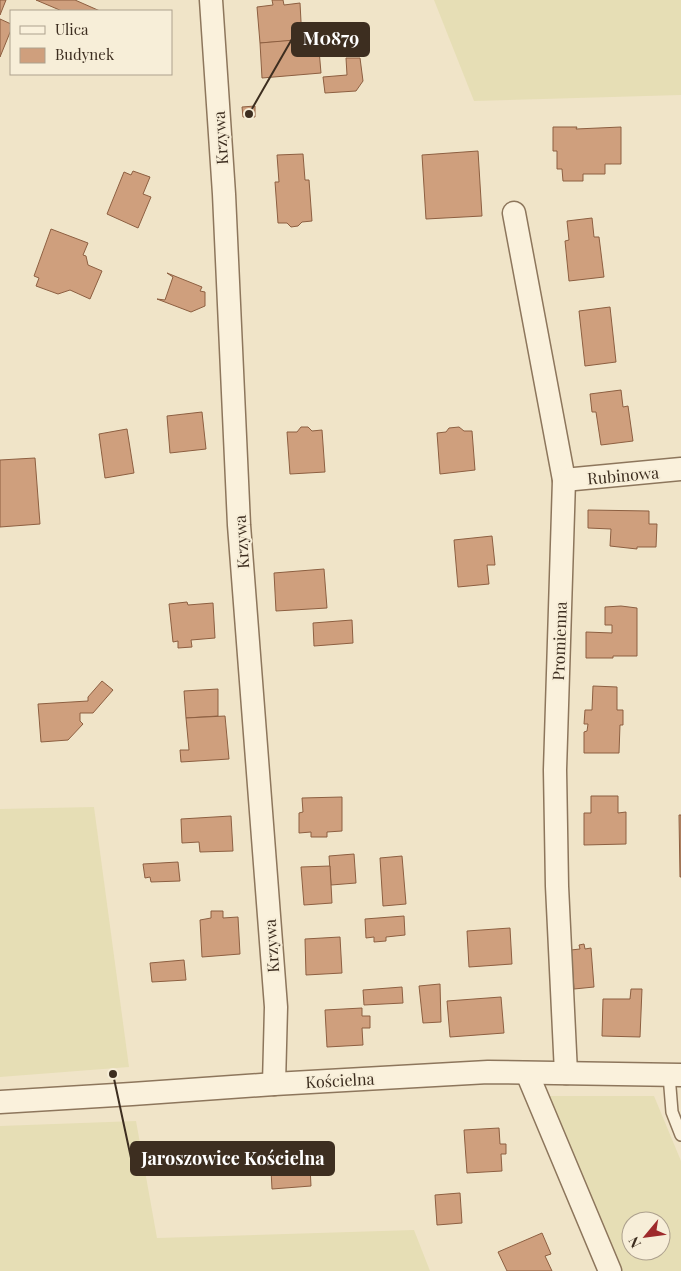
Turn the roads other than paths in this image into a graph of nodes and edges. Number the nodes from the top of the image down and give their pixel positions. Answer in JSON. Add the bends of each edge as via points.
{"nodes":[{"id":1,"x":211,"y":0,"type":"edge"},
{"id":2,"x":514,"y":213,"type":"dead end"},
{"id":3,"x":681,"y":470,"type":"edge"},
{"id":4,"x":564,"y":480,"type":"junction"},
{"id":5,"x":527,"y":1073,"type":"junction"},
{"id":6,"x":566,"y":1073,"type":"junction"},
{"id":7,"x":675,"y":1075,"type":"edge"},
{"id":8,"x":274,"y":1084,"type":"junction"},
{"id":9,"x":0,"y":1102,"type":"edge"},
{"id":10,"x":681,"y":1135,"type":"edge"},
{"id":11,"x":610,"y":1271,"type":"edge"}],
"edges":[{"from":1,"to":8,"type":"street","name":"Krzywa","via":[[239,525],[276,1007]]},
{"from":2,"to":4,"type":"street","name":"Promienna"},
{"from":3,"to":4,"type":"street","name":"Rubinowa"},
{"from":4,"to":6,"type":"street","name":"Promienna","via":[[555,770]]},
{"from":5,"to":6,"type":"street","name":"Kościelna"},
{"from":5,"to":8,"type":"street","name":"Kościelna","via":[[488,1072]]},
{"from":5,"to":11,"type":"street"},
{"from":6,"to":7,"type":"street","name":"Kościelna"},
{"from":7,"to":10,"type":"lane","via":[[672,1112]]},
{"from":8,"to":9,"type":"street","name":"Kościelna"}]}
